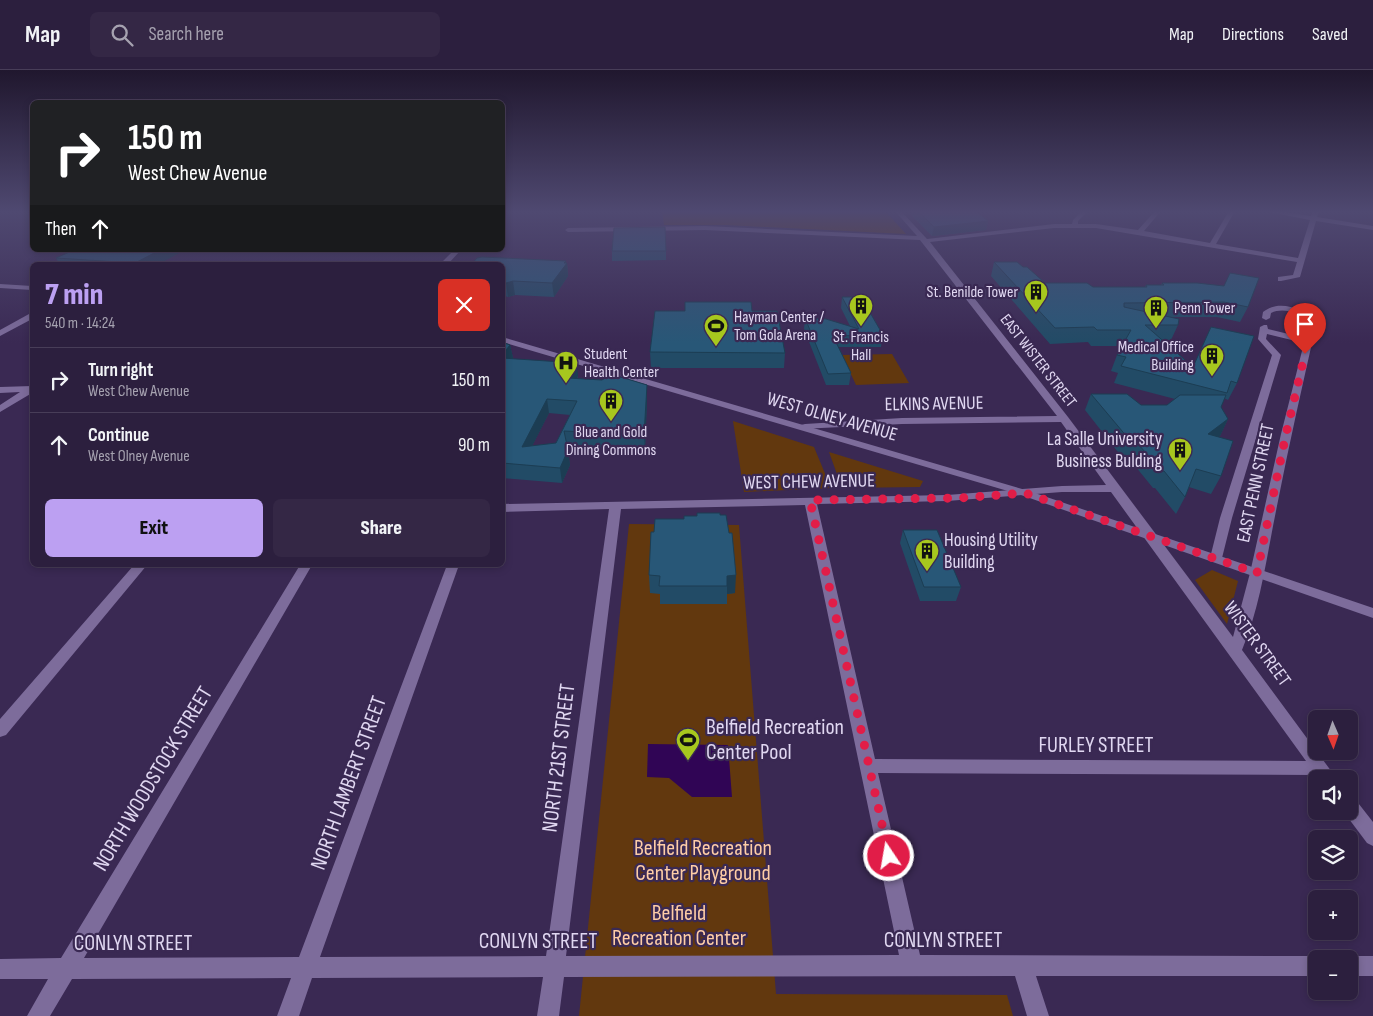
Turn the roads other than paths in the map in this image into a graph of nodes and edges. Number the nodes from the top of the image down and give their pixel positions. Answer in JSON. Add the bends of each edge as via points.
{"nodes":[{"id":1,"x":937,"y":255,"type":"edge"},
{"id":2,"x":1269,"y":255,"type":"edge"},
{"id":3,"x":1304,"y":255,"type":"edge"},
{"id":4,"x":1302,"y":261,"type":"junction"},
{"id":5,"x":1281,"y":279,"type":"dead end"},
{"id":6,"x":0,"y":286,"type":"edge"},
{"id":7,"x":30,"y":288,"type":"edge"},
{"id":8,"x":30,"y":317,"type":"edge"},
{"id":9,"x":1265,"y":325,"type":"junction"},
{"id":10,"x":0,"y":333,"type":"edge"},
{"id":11,"x":505,"y":340,"type":"edge"},
{"id":12,"x":1308,"y":341,"type":"junction"},
{"id":13,"x":30,"y":389,"type":"edge"},
{"id":14,"x":0,"y":390,"type":"edge"},
{"id":15,"x":30,"y":390,"type":"edge"},
{"id":16,"x":0,"y":409,"type":"edge"},
{"id":17,"x":1064,"y":419,"type":"junction"},
{"id":18,"x":805,"y":427,"type":"junction"},
{"id":19,"x":1116,"y":488,"type":"junction"},
{"id":20,"x":1025,"y":493,"type":"junction"},
{"id":21,"x":810,"y":500,"type":"junction"},
{"id":22,"x":614,"y":506,"type":"junction"},
{"id":23,"x":505,"y":508,"type":"edge"},
{"id":24,"x":1149,"y":534,"type":"junction"},
{"id":25,"x":1216,"y":558,"type":"junction"},
{"id":26,"x":139,"y":567,"type":"edge"},
{"id":27,"x":305,"y":567,"type":"edge"},
{"id":28,"x":452,"y":567,"type":"edge"},
{"id":29,"x":1257,"y":573,"type":"junction"},
{"id":30,"x":1373,"y":613,"type":"edge"},
{"id":31,"x":1235,"y":650,"type":"junction"},
{"id":32,"x":0,"y":730,"type":"edge"},
{"id":33,"x":870,"y":766,"type":"junction"},
{"id":34,"x":1323,"y":770,"type":"edge"},
{"id":35,"x":1308,"y":773,"type":"edge"},
{"id":36,"x":1358,"y":816,"type":"edge"},
{"id":37,"x":1373,"y":836,"type":"edge"},
{"id":38,"x":912,"y":965,"type":"junction"},
{"id":39,"x":1022,"y":965,"type":"junction"},
{"id":40,"x":554,"y":966,"type":"junction"},
{"id":41,"x":1308,"y":966,"type":"edge"},
{"id":42,"x":1358,"y":966,"type":"edge"},
{"id":43,"x":1373,"y":966,"type":"edge"},
{"id":44,"x":66,"y":968,"type":"junction"},
{"id":45,"x":0,"y":969,"type":"edge"},
{"id":46,"x":305,"y":969,"type":"junction"},
{"id":47,"x":38,"y":1016,"type":"edge"},
{"id":48,"x":288,"y":1016,"type":"edge"},
{"id":49,"x":548,"y":1016,"type":"edge"},
{"id":50,"x":1038,"y":1016,"type":"edge"}],
"edges":[{"from":1,"to":17,"type":"street","name":"EAST WISTER STREET"},
{"from":2,"to":4,"type":"street"},
{"from":3,"to":4,"type":"street"},
{"from":4,"to":5,"type":"street","via":[[1296,277]]},
{"from":6,"to":7,"type":"street"},
{"from":8,"to":10,"type":"street"},
{"from":9,"to":12,"type":"street"},
{"from":9,"to":12,"type":"street","name":"EAST PENN STREET","via":[[1267,312],[1273,308],[1305,314],[1313,320]]},
{"from":9,"to":25,"type":"street","name":"EAST PENN STREET","via":[[1262,339],[1277,355]]},
{"from":11,"to":18,"type":"street","name":"WEST OLNEY AVENUE"},
{"from":12,"to":29,"type":"street","name":"EAST PENN STREET"},
{"from":13,"to":14,"type":"street"},
{"from":15,"to":16,"type":"street"},
{"from":17,"to":18,"type":"street","name":"ELKINS AVENUE"},
{"from":17,"to":19,"type":"street","name":"EAST WISTER STREET"},
{"from":18,"to":20,"type":"street","name":"WEST OLNEY AVENUE"},
{"from":19,"to":20,"type":"street","name":"WEST CHEW AVENUE"},
{"from":19,"to":24,"type":"street","name":"EAST WISTER STREET"},
{"from":20,"to":21,"type":"street","name":"WEST CHEW AVENUE","via":[[955,498]]},
{"from":20,"to":24,"type":"street","name":"WEST OLNEY AVENUE"},
{"from":21,"to":22,"type":"street","name":"WEST CHEW AVENUE"},
{"from":21,"to":33,"type":"street"},
{"from":22,"to":23,"type":"street","name":"WEST CHEW AVENUE"},
{"from":22,"to":40,"type":"street","name":"NORTH 21ST STREET"},
{"from":24,"to":25,"type":"street","name":"WEST OLNEY AVENUE"},
{"from":24,"to":31,"type":"street","name":"WISTER STREET"},
{"from":25,"to":29,"type":"street","name":"WEST OLNEY AVENUE"},
{"from":26,"to":32,"type":"street"},
{"from":27,"to":44,"type":"street","name":"NORTH WOODSTOCK STREET"},
{"from":28,"to":46,"type":"street","name":"NORTH LAMBERT STREET"},
{"from":29,"to":30,"type":"street","name":"WEST OLNEY AVENUE"},
{"from":29,"to":31,"type":"street","name":"EAST PENN STREET"},
{"from":31,"to":34,"type":"street","name":"WISTER STREET"},
{"from":33,"to":35,"type":"street","name":"FURLEY STREET"},
{"from":33,"to":38,"type":"street"},
{"from":36,"to":37,"type":"street"},
{"from":38,"to":39,"type":"street","name":"CONLYN STREET"},
{"from":38,"to":40,"type":"street","name":"CONLYN STREET"},
{"from":39,"to":41,"type":"street","name":"CONLYN STREET"},
{"from":39,"to":50,"type":"street"},
{"from":40,"to":46,"type":"street","name":"CONLYN STREET"},
{"from":40,"to":49,"type":"street","name":"NORTH 21ST STREET"},
{"from":42,"to":43,"type":"street"},
{"from":44,"to":45,"type":"street","name":"CONLYN STREET"},
{"from":44,"to":46,"type":"street","name":"CONLYN STREET"},
{"from":44,"to":47,"type":"street","name":"NORTH WOODSTOCK STREET"},
{"from":46,"to":48,"type":"street","name":"NORTH LAMBERT STREET"}]}
